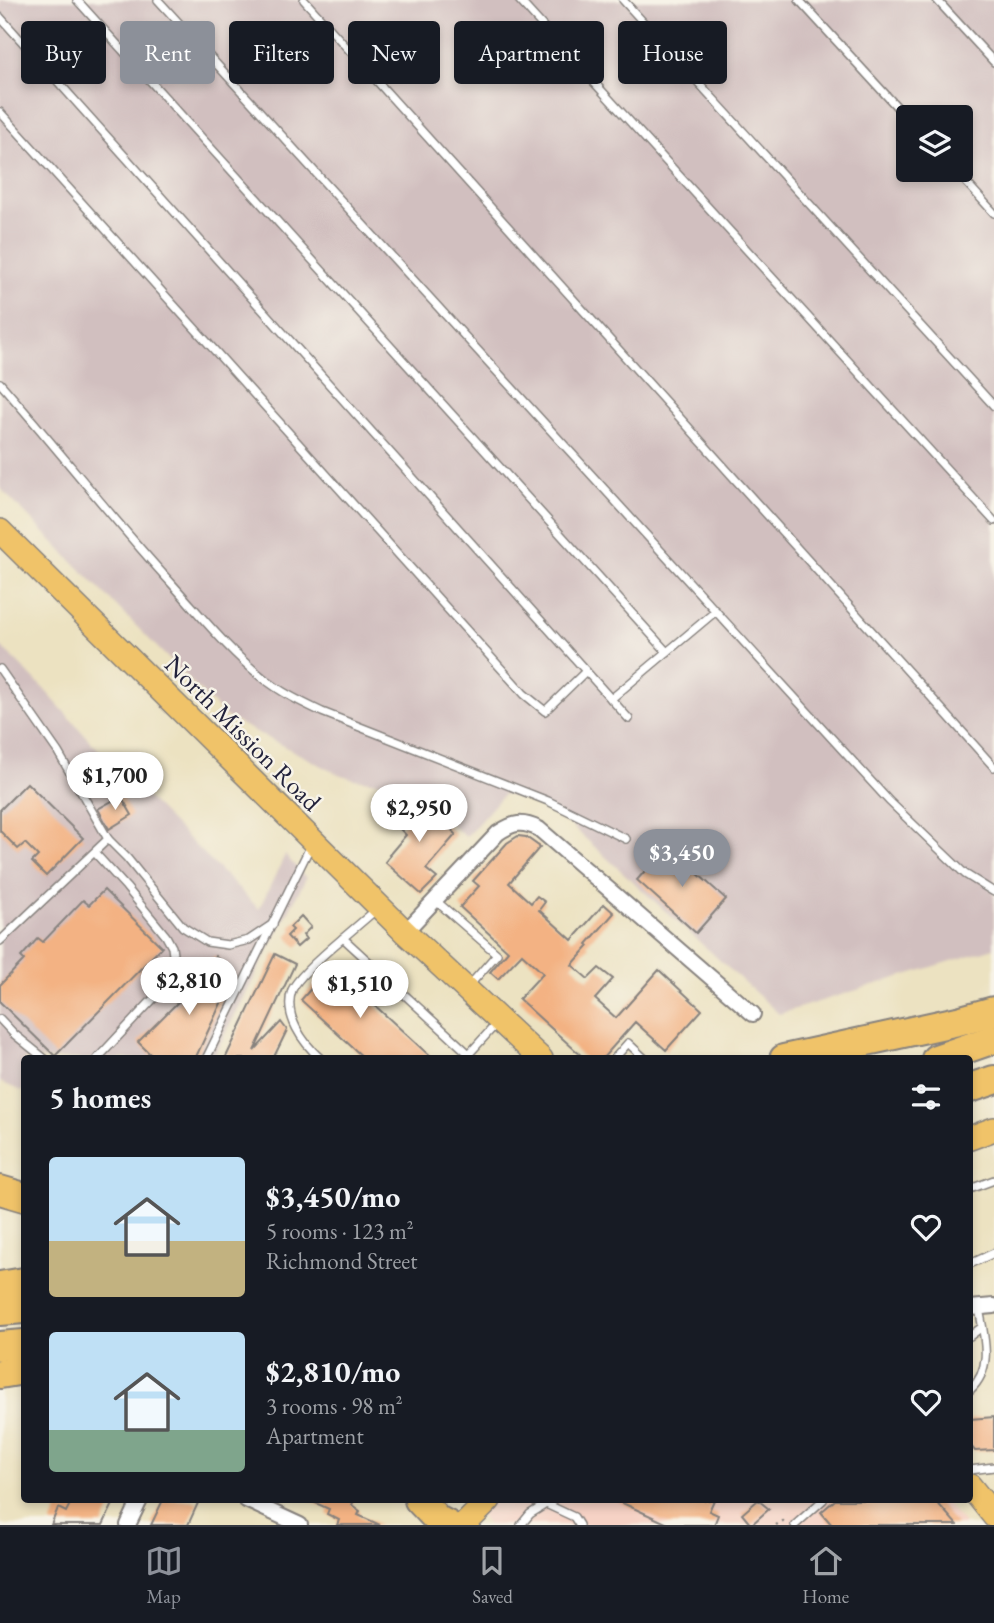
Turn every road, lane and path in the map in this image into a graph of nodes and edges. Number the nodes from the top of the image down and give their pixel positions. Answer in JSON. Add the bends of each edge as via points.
{"nodes":[{"id":1,"x":77,"y":0,"type":"edge"},
{"id":2,"x":159,"y":0,"type":"edge"},
{"id":3,"x":304,"y":0,"type":"edge"},
{"id":4,"x":519,"y":0,"type":"edge"},
{"id":5,"x":623,"y":0,"type":"edge"},
{"id":6,"x":799,"y":0,"type":"edge"},
{"id":7,"x":937,"y":0,"type":"edge"},
{"id":8,"x":0,"y":17,"type":"edge"},
{"id":9,"x":994,"y":62,"type":"edge"},
{"id":10,"x":896,"y":106,"type":"edge"},
{"id":11,"x":0,"y":112,"type":"edge"},
{"id":12,"x":966,"y":182,"type":"edge"},
{"id":13,"x":994,"y":213,"type":"edge"},
{"id":14,"x":0,"y":383,"type":"edge"},
{"id":15,"x":994,"y":406,"type":"edge"},
{"id":16,"x":994,"y":521,"type":"edge"},
{"id":17,"x":0,"y":531,"type":"edge"},
{"id":18,"x":716,"y":611,"type":"junction"},
{"id":19,"x":667,"y":652,"type":"junction"},
{"id":20,"x":0,"y":669,"type":"edge"},
{"id":21,"x":586,"y":671,"type":"junction"},
{"id":22,"x":611,"y":699,"type":"junction"},
{"id":23,"x":629,"y":719,"type":"dead end"},
{"id":24,"x":994,"y":767,"type":"edge"},
{"id":25,"x":108,"y":839,"type":"junction"},
{"id":26,"x":626,"y":839,"type":"dead end"},
{"id":27,"x":313,"y":841,"type":"junction"},
{"id":28,"x":95,"y":853,"type":"junction"},
{"id":29,"x":994,"y":892,"type":"edge"},
{"id":30,"x":435,"y":900,"type":"junction"},
{"id":31,"x":380,"y":906,"type":"junction"},
{"id":32,"x":273,"y":924,"type":"junction"},
{"id":33,"x":405,"y":932,"type":"junction"},
{"id":34,"x":342,"y":938,"type":"junction"},
{"id":35,"x":0,"y":941,"type":"edge"},
{"id":36,"x":466,"y":989,"type":"junction"},
{"id":37,"x":994,"y":1012,"type":"edge"},
{"id":38,"x":753,"y":1014,"type":"dead end"},
{"id":39,"x":0,"y":1019,"type":"edge"},
{"id":40,"x":500,"y":1020,"type":"junction"},
{"id":41,"x":994,"y":1039,"type":"edge"},
{"id":42,"x":40,"y":1055,"type":"edge"},
{"id":43,"x":101,"y":1055,"type":"edge"},
{"id":44,"x":208,"y":1055,"type":"edge"},
{"id":45,"x":317,"y":1055,"type":"edge"},
{"id":46,"x":466,"y":1055,"type":"edge"},
{"id":47,"x":468,"y":1055,"type":"edge"},
{"id":48,"x":537,"y":1055,"type":"edge"},
{"id":49,"x":618,"y":1055,"type":"edge"},
{"id":50,"x":641,"y":1055,"type":"edge"},
{"id":51,"x":802,"y":1055,"type":"edge"},
{"id":52,"x":948,"y":1055,"type":"edge"},
{"id":53,"x":994,"y":1080,"type":"edge"},
{"id":54,"x":973,"y":1087,"type":"edge"},
{"id":55,"x":994,"y":1129,"type":"edge"},
{"id":56,"x":973,"y":1137,"type":"edge"},
{"id":57,"x":994,"y":1180,"type":"edge"},
{"id":58,"x":973,"y":1188,"type":"edge"},
{"id":59,"x":0,"y":1190,"type":"edge"},
{"id":60,"x":21,"y":1194,"type":"edge"},
{"id":61,"x":994,"y":1253,"type":"edge"},
{"id":62,"x":973,"y":1264,"type":"edge"},
{"id":63,"x":21,"y":1282,"type":"edge"},
{"id":64,"x":0,"y":1286,"type":"edge"},
{"id":65,"x":981,"y":1307,"type":"edge"},
{"id":66,"x":21,"y":1309,"type":"edge"},
{"id":67,"x":0,"y":1311,"type":"edge"},
{"id":68,"x":982,"y":1327,"type":"junction"},
{"id":69,"x":973,"y":1334,"type":"edge"},
{"id":70,"x":21,"y":1344,"type":"edge"},
{"id":71,"x":0,"y":1346,"type":"edge"},
{"id":72,"x":21,"y":1370,"type":"edge"},
{"id":73,"x":0,"y":1374,"type":"edge"},
{"id":74,"x":973,"y":1387,"type":"edge"},
{"id":75,"x":994,"y":1466,"type":"edge"},
{"id":76,"x":973,"y":1470,"type":"edge"},
{"id":77,"x":973,"y":1490,"type":"edge"},
{"id":78,"x":139,"y":1503,"type":"edge"},
{"id":79,"x":252,"y":1503,"type":"edge"},
{"id":80,"x":422,"y":1503,"type":"edge"},
{"id":81,"x":486,"y":1503,"type":"edge"},
{"id":82,"x":543,"y":1503,"type":"edge"},
{"id":83,"x":546,"y":1503,"type":"edge"},
{"id":84,"x":820,"y":1503,"type":"edge"},
{"id":85,"x":994,"y":1516,"type":"edge"},
{"id":86,"x":128,"y":1525,"type":"edge"},
{"id":87,"x":300,"y":1525,"type":"edge"},
{"id":88,"x":448,"y":1525,"type":"edge"},
{"id":89,"x":464,"y":1525,"type":"edge"},
{"id":90,"x":521,"y":1525,"type":"edge"},
{"id":91,"x":579,"y":1525,"type":"edge"},
{"id":92,"x":776,"y":1525,"type":"edge"},
{"id":93,"x":787,"y":1525,"type":"edge"},
{"id":94,"x":795,"y":1525,"type":"edge"}],
"edges":[{"from":1,"to":19,"type":"lane"},
{"from":2,"to":18,"type":"lane"},
{"from":3,"to":24,"type":"lane"},
{"from":4,"to":16,"type":"lane"},
{"from":5,"to":15,"type":"lane"},
{"from":6,"to":10,"type":"lane"},
{"from":7,"to":9,"type":"lane"},
{"from":8,"to":21,"type":"lane"},
{"from":11,"to":21,"type":"lane","via":[[524,694],[545,711]]},
{"from":12,"to":13,"type":"lane"},
{"from":14,"to":26,"type":"lane","via":[[113,519],[239,658],[264,679],[322,712],[548,801]]},
{"from":17,"to":27,"type":"main road","name":"North Mission Road"},
{"from":18,"to":19,"type":"lane"},
{"from":18,"to":29,"type":"lane","via":[[889,801],[965,874]]},
{"from":19,"to":22,"type":"lane"},
{"from":20,"to":25,"type":"lane","via":[[58,752]]},
{"from":21,"to":22,"type":"lane"},
{"from":22,"to":23,"type":"lane"},
{"from":25,"to":28,"type":"lane"},
{"from":25,"to":32,"type":"lane","via":[[194,936],[214,944],[236,944]]},
{"from":27,"to":31,"type":"main road","name":"North Mission Road"},
{"from":27,"to":32,"type":"lane"},
{"from":28,"to":35,"type":"lane"},
{"from":28,"to":43,"type":"lane","via":[[166,936],[174,963],[168,983]]},
{"from":30,"to":33,"type":"street"},
{"from":30,"to":36,"type":"lane","via":[[497,954]]},
{"from":30,"to":38,"type":"street","via":[[498,833],[524,822],[539,829]]},
{"from":31,"to":33,"type":"main road","name":"North Mission Road"},
{"from":31,"to":34,"type":"lane"},
{"from":32,"to":44,"type":"lane"},
{"from":33,"to":36,"type":"main road","name":"North Mission Road"},
{"from":34,"to":45,"type":"lane","via":[[293,988],[290,1002],[299,1035]]},
{"from":34,"to":46,"type":"lane"},
{"from":36,"to":40,"type":"main road","name":"North Mission Road"},
{"from":37,"to":51,"type":"highway"},
{"from":39,"to":42,"type":"lane"},
{"from":40,"to":47,"type":"lane"},
{"from":40,"to":48,"type":"main road","name":"North Mission Road"},
{"from":41,"to":52,"type":"highway"},
{"from":49,"to":50,"type":"lane","via":[[628,1043]]},
{"from":53,"to":54,"type":"highway"},
{"from":55,"to":56,"type":"main road"},
{"from":57,"to":58,"type":"lane"},
{"from":59,"to":60,"type":"highway"},
{"from":61,"to":62,"type":"lane"},
{"from":63,"to":64,"type":"highway"},
{"from":65,"to":68,"type":"lane"},
{"from":66,"to":67,"type":"highway"},
{"from":68,"to":69,"type":"lane"},
{"from":68,"to":74,"type":"lane","via":[[987,1356],[980,1381]]},
{"from":70,"to":71,"type":"highway"},
{"from":72,"to":73,"type":"highway"},
{"from":75,"to":76,"type":"lane"},
{"from":77,"to":85,"type":"main road"},
{"from":78,"to":86,"type":"street"},
{"from":79,"to":87,"type":"street"},
{"from":80,"to":88,"type":"highway"},
{"from":81,"to":89,"type":"main road"},
{"from":82,"to":90,"type":"lane"},
{"from":83,"to":91,"type":"lane","via":[[574,1517]]},
{"from":84,"to":94,"type":"lane"},
{"from":92,"to":93,"type":"path","via":[[783,1521]]}]}
